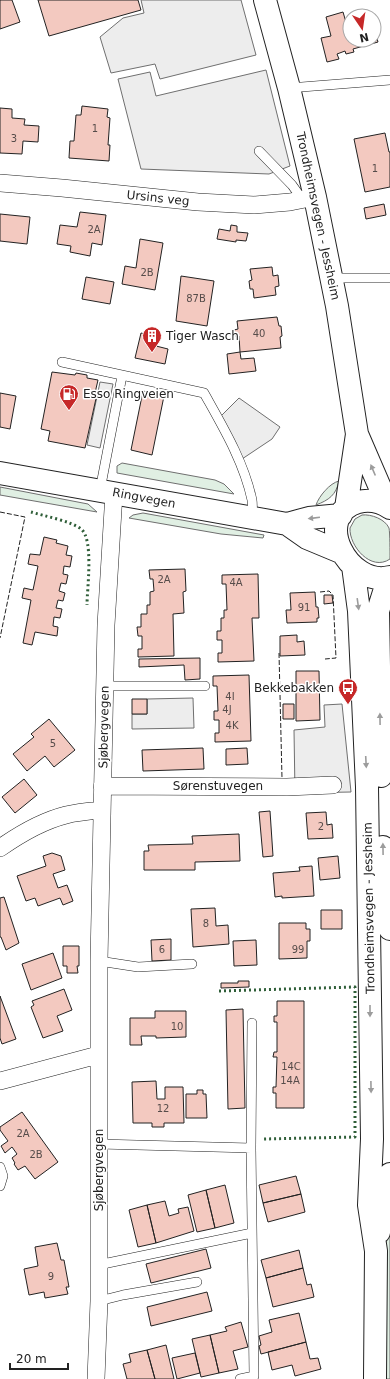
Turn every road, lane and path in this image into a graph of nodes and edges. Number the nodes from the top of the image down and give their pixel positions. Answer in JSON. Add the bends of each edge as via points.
{"nodes":[{"id":1,"x":265,"y":0,"type":"edge"},
{"id":2,"x":390,"y":80,"type":"edge"},
{"id":3,"x":289,"y":88,"type":"junction"},
{"id":4,"x":259,"y":151,"type":"dead end"},
{"id":5,"x":0,"y":183,"type":"edge"},
{"id":6,"x":309,"y":198,"type":"junction"},
{"id":7,"x":332,"y":278,"type":"junction"},
{"id":8,"x":390,"y":278,"type":"edge"},
{"id":9,"x":62,"y":362,"type":"dead end"},
{"id":10,"x":122,"y":376,"type":"junction"},
{"id":11,"x":357,"y":434,"type":"junction"},
{"id":12,"x":0,"y":473,"type":"edge"},
{"id":13,"x":107,"y":492,"type":"junction"},
{"id":14,"x":389,"y":507,"type":"edge"},
{"id":15,"x":343,"y":512,"type":"junction"},
{"id":16,"x":252,"y":518,"type":"junction"},
{"id":17,"x":287,"y":524,"type":"junction"},
{"id":18,"x":348,"y":559,"type":"junction"},
{"id":19,"x":390,"y":577,"type":"edge"},
{"id":20,"x":390,"y":583,"type":"edge"},
{"id":21,"x":105,"y":686,"type":"junction"},
{"id":22,"x":205,"y":686,"type":"dead end"},
{"id":23,"x":333,"y":785,"type":"dead end"},
{"id":24,"x":102,"y":786,"type":"junction"},
{"id":25,"x":102,"y":810,"type":"junction"},
{"id":26,"x":0,"y":848,"type":"edge"},
{"id":27,"x":390,"y":929,"type":"edge"},
{"id":28,"x":100,"y":961,"type":"junction"},
{"id":29,"x":192,"y":964,"type":"dead end"},
{"id":30,"x":252,"y":1023,"type":"dead end"},
{"id":31,"x":98,"y":1055,"type":"junction"},
{"id":32,"x":0,"y":1081,"type":"edge"},
{"id":33,"x":99,"y":1144,"type":"junction"},
{"id":34,"x":251,"y":1148,"type":"junction"},
{"id":35,"x":0,"y":1167,"type":"edge"},
{"id":36,"x":390,"y":1174,"type":"edge"},
{"id":37,"x":0,"y":1186,"type":"edge"},
{"id":38,"x":252,"y":1234,"type":"junction"},
{"id":39,"x":376,"y":1251,"type":"junction"},
{"id":40,"x":98,"y":1265,"type":"junction"},
{"id":41,"x":197,"y":1282,"type":"dead end"},
{"id":42,"x":99,"y":1301,"type":"junction"},
{"id":43,"x":96,"y":1379,"type":"edge"},
{"id":44,"x":240,"y":1379,"type":"edge"},
{"id":45,"x":375,"y":1379,"type":"edge"}],
"edges":[{"from":1,"to":3,"type":"main road","name":"Trondheimsvegen - Jessheim"},
{"from":2,"to":3,"type":"lane"},
{"from":3,"to":6,"type":"main road","name":"Trondheimsvegen - Jessheim"},
{"from":4,"to":6,"type":"lane","via":[[292,185]]},
{"from":5,"to":6,"type":"street","name":"Ursins veg","via":[[254,205]]},
{"from":6,"to":7,"type":"main road","name":"Trondheimsvegen - Jessheim"},
{"from":7,"to":8,"type":"lane"},
{"from":7,"to":11,"type":"main road","name":"Trondheimsvegen - Jessheim"},
{"from":9,"to":10,"type":"lane"},
{"from":10,"to":13,"type":"lane"},
{"from":10,"to":16,"type":"lane","via":[[204,394],[231,441],[245,476],[252,501]]},
{"from":14,"to":11,"type":"main road","name":"Trondheimsvegen - Jessheim","one_way":true},
{"from":11,"to":15,"type":"main road","name":"Trondheimsvegen - Jessheim"},
{"from":12,"to":13,"type":"main road","name":"Ringvegen"},
{"from":13,"to":16,"type":"main road","name":"Ringvegen"},
{"from":13,"to":21,"type":"street","name":"Sjøbergvegen"},
{"from":14,"to":15,"type":"main road","name":"Ringvegen","via":[[367,500],[354,503]]},
{"from":15,"to":17,"type":"main road","name":"Ringvegen","one_way":true},
{"from":15,"to":18,"type":"main road","name":"Trondheimsvegen - Jessheim","via":[[336,527],[336,536]]},
{"from":16,"to":17,"type":"main road","name":"Ringvegen"},
{"from":17,"to":18,"type":"main road","name":"Ringvegen","via":[[307,538]]},
{"from":18,"to":19,"type":"main road","name":"Ringvegen","via":[[361,572],[372,577]]},
{"from":18,"to":39,"type":"main road","name":"Trondheimsvegen - Jessheim","one_way":true,"via":[[359,611],[367,787],[372,1139],[369,1206]]},
{"from":27,"to":20,"type":"main road","name":"Trondheimsvegen - Jessheim","one_way":true,"via":[[383,876],[378,611]]},
{"from":21,"to":22,"type":"lane"},
{"from":21,"to":24,"type":"street","name":"Sjøbergvegen"},
{"from":23,"to":24,"type":"street","name":"Sørenstuvegen"},
{"from":24,"to":25,"type":"street","name":"Sjøbergvegen"},
{"from":25,"to":26,"type":"street","via":[[66,814],[44,822]]},
{"from":25,"to":28,"type":"street","name":"Sjøbergvegen"},
{"from":28,"to":29,"type":"lane","via":[[138,966]]},
{"from":28,"to":31,"type":"street","name":"Sjøbergvegen"},
{"from":30,"to":34,"type":"lane"},
{"from":31,"to":32,"type":"street"},
{"from":31,"to":33,"type":"street","name":"Sjøbergvegen"},
{"from":33,"to":34,"type":"lane"},
{"from":33,"to":40,"type":"street","name":"Sjøbergvegen"},
{"from":34,"to":38,"type":"lane"},
{"from":35,"to":37,"type":"lane","via":[[3,1176]]},
{"from":36,"to":39,"type":"main road","name":"Trondheimsvegen - Jessheim"},
{"from":38,"to":40,"type":"lane"},
{"from":38,"to":44,"type":"lane","via":[[254,1376]]},
{"from":39,"to":45,"type":"main road","name":"Trondheimsvegen - Jessheim"},
{"from":40,"to":42,"type":"street","name":"Sjøbergvegen"},
{"from":41,"to":42,"type":"lane"},
{"from":42,"to":43,"type":"street","name":"Sjøbergvegen"}]}
